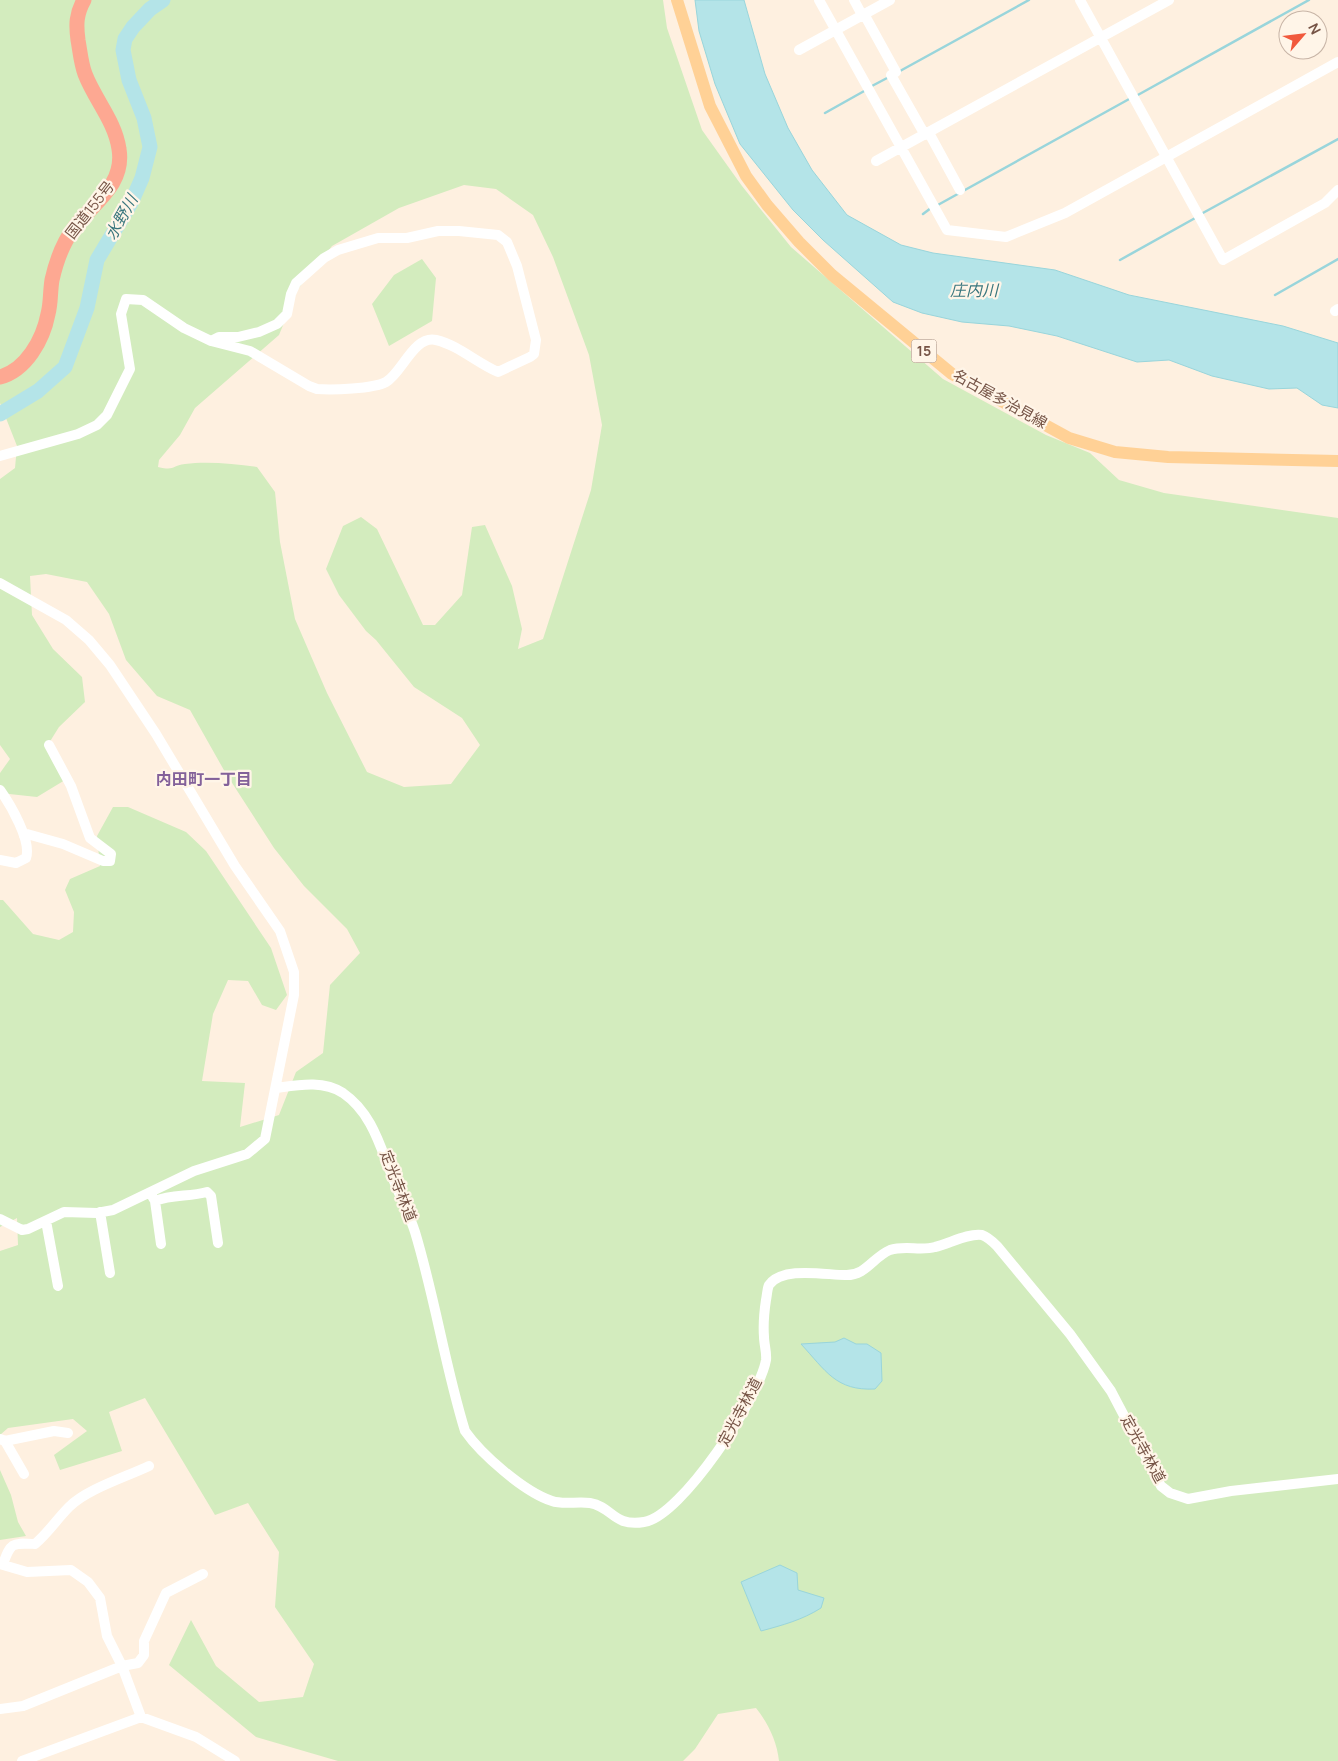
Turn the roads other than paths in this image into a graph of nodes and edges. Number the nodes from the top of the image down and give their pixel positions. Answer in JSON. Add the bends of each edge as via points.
{"nodes":[{"id":1,"x":84,"y":0,"type":"edge"},
{"id":2,"x":677,"y":0,"type":"edge"},
{"id":3,"x":819,"y":0,"type":"edge"},
{"id":4,"x":854,"y":0,"type":"edge"},
{"id":5,"x":890,"y":0,"type":"edge"},
{"id":6,"x":1080,"y":0,"type":"edge"},
{"id":7,"x":1169,"y":0,"type":"edge"},
{"id":8,"x":863,"y":15,"type":"junction"},
{"id":9,"x":836,"y":30,"type":"junction"},
{"id":10,"x":1101,"y":38,"type":"junction"},
{"id":11,"x":799,"y":50,"type":"dead end"},
{"id":12,"x":1338,"y":62,"type":"edge"},
{"id":13,"x":927,"y":134,"type":"junction"},
{"id":14,"x":901,"y":148,"type":"junction"},
{"id":15,"x":1167,"y":156,"type":"junction"},
{"id":16,"x":876,"y":161,"type":"dead end"},
{"id":17,"x":960,"y":190,"type":"dead end"},
{"id":18,"x":1337,"y":194,"type":"edge"},
{"id":19,"x":211,"y":341,"type":"junction"},
{"id":20,"x":0,"y":377,"type":"edge"},
{"id":21,"x":0,"y":456,"type":"edge"},
{"id":22,"x":1338,"y":461,"type":"edge"},
{"id":23,"x":0,"y":583,"type":"edge"},
{"id":24,"x":49,"y":745,"type":"dead end"},
{"id":25,"x":0,"y":790,"type":"edge"},
{"id":26,"x":24,"y":836,"type":"junction"},
{"id":27,"x":0,"y":860,"type":"edge"},
{"id":28,"x":276,"y":1088,"type":"junction"},
{"id":29,"x":153,"y":1197,"type":"junction"},
{"id":30,"x":100,"y":1212,"type":"junction"},
{"id":31,"x":0,"y":1219,"type":"edge"},
{"id":32,"x":46,"y":1221,"type":"junction"},
{"id":33,"x":218,"y":1243,"type":"dead end"},
{"id":34,"x":161,"y":1244,"type":"dead end"},
{"id":35,"x":110,"y":1273,"type":"dead end"},
{"id":36,"x":58,"y":1286,"type":"dead end"},
{"id":37,"x":68,"y":1432,"type":"dead end"},
{"id":38,"x":2,"y":1440,"type":"edge"},
{"id":39,"x":149,"y":1466,"type":"dead end"},
{"id":40,"x":24,"y":1474,"type":"dead end"},
{"id":41,"x":1338,"y":1479,"type":"edge"},
{"id":42,"x":1,"y":1564,"type":"edge"},
{"id":43,"x":204,"y":1574,"type":"dead end"},
{"id":44,"x":122,"y":1666,"type":"junction"},
{"id":45,"x":0,"y":1709,"type":"edge"},
{"id":46,"x":141,"y":1718,"type":"junction"},
{"id":47,"x":22,"y":1761,"type":"edge"},
{"id":48,"x":235,"y":1761,"type":"edge"}],
"edges":[{"from":1,"to":20,"type":"highway","name":"国道155号","via":[[76,26],[81,59],[85,74],[113,126],[119,150],[118,173],[107,192],[69,235],[60,252],[48,314],[37,345],[17,369]]},
{"from":2,"to":22,"type":"main road","name":"名古屋多治見線","number":"15","via":[[710,106],[751,183],[799,242],[832,275],[952,374],[1069,438],[1114,452],[1140,456]]},
{"from":3,"to":9,"type":"street"},
{"from":4,"to":8,"type":"street"},
{"from":5,"to":8,"type":"street"},
{"from":6,"to":10,"type":"street"},
{"from":7,"to":10,"type":"street"},
{"from":8,"to":9,"type":"street"},
{"from":8,"to":13,"type":"street","via":[[896,72],[891,75]]},
{"from":9,"to":11,"type":"street"},
{"from":9,"to":14,"type":"street"},
{"from":10,"to":13,"type":"street"},
{"from":10,"to":15,"type":"street"},
{"from":12,"to":15,"type":"street"},
{"from":13,"to":14,"type":"street"},
{"from":13,"to":17,"type":"street"},
{"from":14,"to":15,"type":"street","via":[[947,230],[1006,236],[1065,213]]},
{"from":14,"to":16,"type":"street"},
{"from":15,"to":18,"type":"street","via":[[1223,260]]},
{"from":19,"to":19,"type":"street","via":[[259,332],[277,324],[287,314],[296,283],[338,250],[378,238],[408,238],[447,230],[498,235],[507,242],[536,340],[534,354],[498,372],[450,344],[434,339],[420,343],[395,377],[384,384],[325,390],[309,386],[250,351]]},
{"from":19,"to":21,"type":"street","via":[[184,328],[143,300],[126,299],[122,314],[130,369],[107,415],[97,425],[78,434]]},
{"from":23,"to":28,"type":"street","via":[[66,620],[110,665],[136,702],[235,866],[280,931],[294,972],[294,995]]},
{"from":24,"to":26,"type":"street","via":[[71,786],[90,838],[112,854],[111,858],[103,861],[63,844]]},
{"from":25,"to":26,"type":"street"},
{"from":26,"to":27,"type":"street","via":[[26,858],[16,863]]},
{"from":28,"to":29,"type":"street","via":[[265,1139],[255,1150],[237,1159],[194,1171]]},
{"from":28,"to":41,"type":"street","name":"定光寺林道","via":[[307,1083],[330,1088],[342,1093],[364,1114],[379,1139],[415,1231],[465,1431],[484,1453],[533,1492],[553,1502],[591,1503],[629,1524],[659,1517],[705,1471],[752,1394],[766,1360],[764,1309],[768,1286],[777,1279],[804,1273],[858,1274],[889,1251],[902,1247],[934,1247],[981,1235],[997,1246],[1070,1334],[1111,1391],[1162,1486],[1170,1493],[1188,1499],[1231,1490]]},
{"from":29,"to":30,"type":"street"},
{"from":29,"to":33,"type":"street","via":[[207,1192],[211,1196]]},
{"from":29,"to":34,"type":"street"},
{"from":30,"to":32,"type":"street","via":[[64,1212]]},
{"from":30,"to":35,"type":"street"},
{"from":31,"to":32,"type":"street","via":[[22,1230]]},
{"from":32,"to":36,"type":"street"},
{"from":37,"to":38,"type":"street","via":[[54,1431]]},
{"from":38,"to":40,"type":"street"},
{"from":39,"to":42,"type":"street","via":[[76,1502],[35,1544],[13,1544],[9,1547]]},
{"from":42,"to":44,"type":"street","via":[[27,1572],[71,1570],[88,1582],[100,1598],[107,1636]]},
{"from":43,"to":44,"type":"street","via":[[166,1593],[144,1642],[142,1660]]},
{"from":44,"to":45,"type":"street","via":[[23,1706]]},
{"from":44,"to":46,"type":"street"},
{"from":46,"to":47,"type":"street"},
{"from":46,"to":48,"type":"street","via":[[196,1737]]}]}
